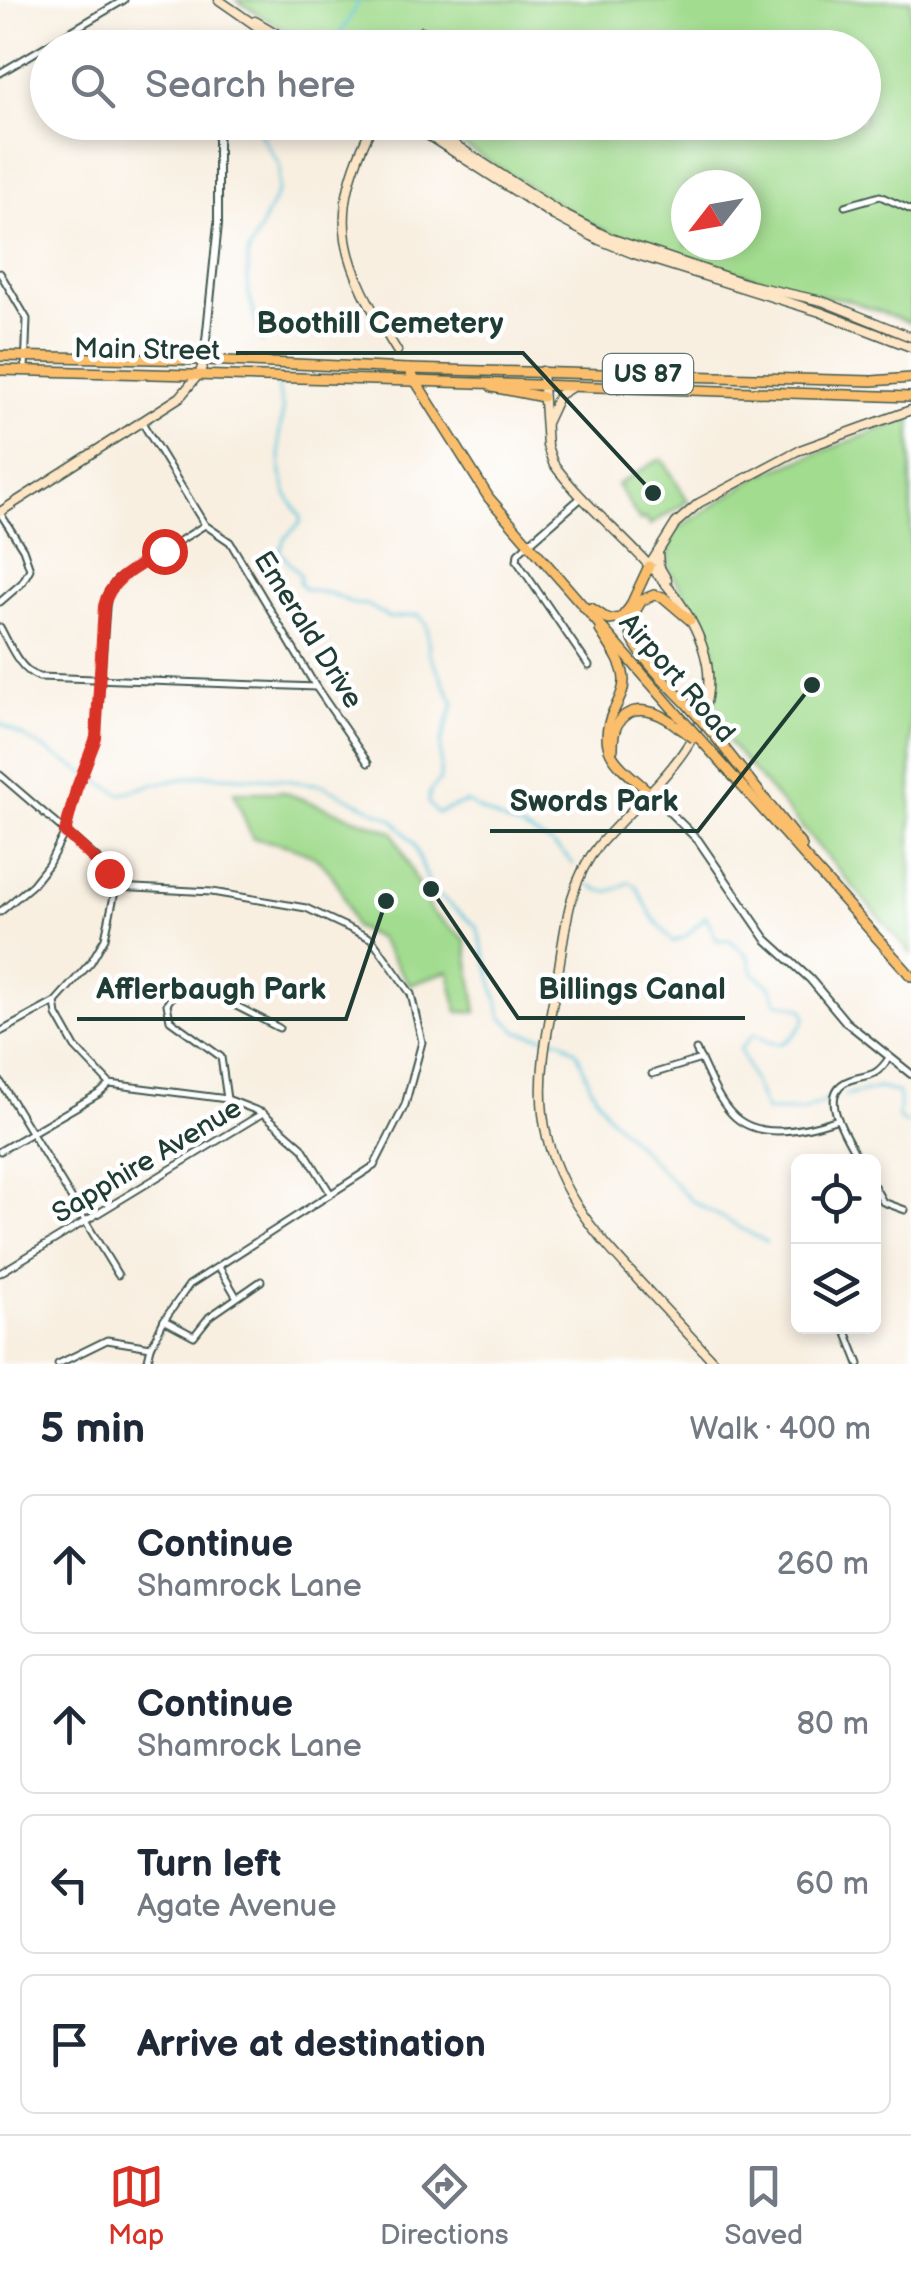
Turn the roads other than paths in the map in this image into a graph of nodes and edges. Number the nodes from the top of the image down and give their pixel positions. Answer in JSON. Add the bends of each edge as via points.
{"nodes":[{"id":1,"x":124,"y":0,"type":"edge"},
{"id":2,"x":219,"y":0,"type":"edge"},
{"id":3,"x":73,"y":30,"type":"edge"},
{"id":4,"x":268,"y":30,"type":"edge"},
{"id":5,"x":30,"y":55,"type":"edge"},
{"id":6,"x":0,"y":73,"type":"edge"},
{"id":7,"x":218,"y":140,"type":"edge"},
{"id":8,"x":365,"y":140,"type":"edge"},
{"id":9,"x":435,"y":140,"type":"edge"},
{"id":10,"x":447,"y":140,"type":"edge"},
{"id":11,"x":845,"y":206,"type":"dead end"},
{"id":12,"x":911,"y":210,"type":"edge"},
{"id":13,"x":0,"y":272,"type":"edge"},
{"id":14,"x":911,"y":337,"type":"edge"},
{"id":15,"x":911,"y":347,"type":"edge"},
{"id":16,"x":397,"y":351,"type":"joint"},
{"id":17,"x":0,"y":356,"type":"edge"},
{"id":18,"x":26,"y":356,"type":"junction"},
{"id":19,"x":204,"y":360,"type":"junction"},
{"id":20,"x":408,"y":369,"type":"junction"},
{"id":21,"x":0,"y":370,"type":"edge"},
{"id":22,"x":25,"y":370,"type":"junction"},
{"id":23,"x":542,"y":370,"type":"junction"},
{"id":24,"x":200,"y":374,"type":"junction"},
{"id":25,"x":911,"y":378,"type":"edge"},
{"id":26,"x":413,"y":381,"type":"junction"},
{"id":27,"x":485,"y":384,"type":"junction"},
{"id":28,"x":543,"y":385,"type":"junction"},
{"id":29,"x":573,"y":386,"type":"junction"},
{"id":30,"x":911,"y":395,"type":"edge"},
{"id":31,"x":543,"y":397,"type":"junction"},
{"id":32,"x":911,"y":410,"type":"edge"},
{"id":33,"x":546,"y":422,"type":"junction"},
{"id":34,"x":142,"y":424,"type":"junction"},
{"id":35,"x":582,"y":498,"type":"junction"},
{"id":36,"x":0,"y":513,"type":"edge"},
{"id":37,"x":205,"y":526,"type":"junction"},
{"id":38,"x":528,"y":544,"type":"junction"},
{"id":39,"x":658,"y":552,"type":"junction"},
{"id":40,"x":649,"y":566,"type":"junction"},
{"id":41,"x":572,"y":594,"type":"junction"},
{"id":42,"x":0,"y":602,"type":"edge"},
{"id":43,"x":590,"y":613,"type":"junction"},
{"id":44,"x":690,"y":620,"type":"junction"},
{"id":45,"x":0,"y":627,"type":"edge"},
{"id":46,"x":589,"y":666,"type":"dead end"},
{"id":47,"x":100,"y":679,"type":"junction"},
{"id":48,"x":316,"y":688,"type":"junction"},
{"id":49,"x":679,"y":722,"type":"junction"},
{"id":50,"x":616,"y":761,"type":"junction"},
{"id":51,"x":368,"y":763,"type":"dead end"},
{"id":52,"x":0,"y":775,"type":"edge"},
{"id":53,"x":648,"y":791,"type":"junction"},
{"id":54,"x":65,"y":832,"type":"junction"},
{"id":55,"x":820,"y":873,"type":"junction"},
{"id":56,"x":116,"y":888,"type":"junction"},
{"id":57,"x":0,"y":912,"type":"edge"},
{"id":58,"x":911,"y":976,"type":"edge"},
{"id":59,"x":55,"y":1002,"type":"junction"},
{"id":60,"x":279,"y":1028,"type":"dead end"},
{"id":61,"x":0,"y":1032,"type":"edge"},
{"id":62,"x":696,"y":1050,"type":"dead end"},
{"id":63,"x":700,"y":1058,"type":"junction"},
{"id":64,"x":889,"y":1058,"type":"junction"},
{"id":65,"x":652,"y":1074,"type":"dead end"},
{"id":66,"x":911,"y":1074,"type":"edge"},
{"id":67,"x":0,"y":1081,"type":"edge"},
{"id":68,"x":110,"y":1084,"type":"junction"},
{"id":69,"x":228,"y":1099,"type":"junction"},
{"id":70,"x":264,"y":1113,"type":"junction"},
{"id":71,"x":838,"y":1119,"type":"junction"},
{"id":72,"x":31,"y":1132,"type":"junction"},
{"id":73,"x":0,"y":1151,"type":"edge"},
{"id":74,"x":856,"y":1154,"type":"edge"},
{"id":75,"x":331,"y":1194,"type":"junction"},
{"id":76,"x":881,"y":1198,"type":"edge"},
{"id":77,"x":904,"y":1210,"type":"dead end"},
{"id":78,"x":85,"y":1222,"type":"junction"},
{"id":79,"x":219,"y":1268,"type":"junction"},
{"id":80,"x":0,"y":1273,"type":"edge"},
{"id":81,"x":118,"y":1276,"type":"dead end"},
{"id":82,"x":261,"y":1281,"type":"dead end"},
{"id":83,"x":236,"y":1296,"type":"junction"},
{"id":84,"x":164,"y":1320,"type":"junction"},
{"id":85,"x":847,"y":1334,"type":"edge"},
{"id":86,"x":151,"y":1346,"type":"junction"},
{"id":87,"x":58,"y":1364,"type":"edge"},
{"id":88,"x":148,"y":1364,"type":"edge"},
{"id":89,"x":716,"y":1364,"type":"edge"},
{"id":90,"x":860,"y":1364,"type":"edge"}],
"edges":[{"from":1,"to":3,"type":"street"},
{"from":2,"to":4,"type":"main road"},
{"from":5,"to":6,"type":"street"},
{"from":7,"to":19,"type":"street","via":[[218,224]]},
{"from":8,"to":16,"type":"main road","via":[[346,192],[347,242],[364,296]]},
{"from":9,"to":15,"type":"main road","via":[[599,240]]},
{"from":10,"to":14,"type":"main road","via":[[560,214],[610,238],[822,301]]},
{"from":11,"to":12,"type":"street","via":[[880,196]]},
{"from":13,"to":18,"type":"street","via":[[27,319]]},
{"from":16,"to":20,"type":"street"},
{"from":17,"to":18,"type":"main road","name":"Main Street","number":"US 87"},
{"from":18,"to":19,"type":"main road","name":"Main Street","number":"US 87"},
{"from":18,"to":22,"type":"street"},
{"from":19,"to":20,"type":"main road","name":"Main Street","number":"US 87"},
{"from":19,"to":24,"type":"main road"},
{"from":20,"to":23,"type":"main road","number":"US 87"},
{"from":20,"to":26,"type":"main road"},
{"from":21,"to":22,"type":"main road","name":"Main Street","number":"US 87"},
{"from":22,"to":24,"type":"main road","name":"Main Street","number":"US 87"},
{"from":23,"to":25,"type":"main road","number":"US 87"},
{"from":23,"to":28,"type":"main road"},
{"from":24,"to":26,"type":"main road","name":"Main Street","number":"US 87"},
{"from":24,"to":34,"type":"main road"},
{"from":26,"to":27,"type":"main road","number":"US 87"},
{"from":26,"to":38,"type":"main road","name":"Airport Road"},
{"from":27,"to":28,"type":"main road","number":"US 87"},
{"from":27,"to":31,"type":"main road"},
{"from":28,"to":29,"type":"main road","number":"US 87"},
{"from":28,"to":31,"type":"main road"},
{"from":29,"to":30,"type":"main road","number":"US 87"},
{"from":29,"to":33,"type":"main road"},
{"from":31,"to":33,"type":"main road"},
{"from":32,"to":39,"type":"main road","via":[[797,450],[699,502]]},
{"from":33,"to":35,"type":"main road","via":[[553,463]]},
{"from":34,"to":36,"type":"main road"},
{"from":34,"to":37,"type":"street","name":"Emerald Drive"},
{"from":35,"to":38,"type":"street"},
{"from":35,"to":40,"type":"main road"},
{"from":36,"to":42,"type":"street","via":[[30,569]]},
{"from":37,"to":47,"type":"street","via":[[111,586]]},
{"from":37,"to":48,"type":"street","name":"Emerald Drive","via":[[230,542]]},
{"from":38,"to":41,"type":"main road","name":"Airport Road"},
{"from":38,"to":46,"type":"street","via":[[517,561]]},
{"from":39,"to":40,"type":"main road"},
{"from":39,"to":44,"type":"main road","via":[[660,570]]},
{"from":40,"to":41,"type":"main road","via":[[630,607],[616,620]]},
{"from":40,"to":44,"type":"main road"},
{"from":41,"to":43,"type":"main road","name":"Airport Road"},
{"from":43,"to":49,"type":"main road","name":"Airport Road"},
{"from":43,"to":50,"type":"main road","via":[[624,678],[606,738]]},
{"from":44,"to":53,"type":"main road","via":[[706,660],[707,701],[688,746]]},
{"from":44,"to":55,"type":"main road","bridge":true,"via":[[654,595],[642,600],[632,637]]},
{"from":45,"to":47,"type":"street","via":[[30,674]]},
{"from":47,"to":48,"type":"street"},
{"from":47,"to":54,"type":"street","via":[[96,738]]},
{"from":48,"to":51,"type":"street","name":"Emerald Drive"},
{"from":49,"to":50,"type":"main road","via":[[639,709],[627,714],[613,734]]},
{"from":49,"to":55,"type":"main road","name":"Airport Road","bridge":true},
{"from":50,"to":53,"type":"main road"},
{"from":52,"to":54,"type":"street"},
{"from":53,"to":64,"type":"street","via":[[698,840],[766,940]]},
{"from":53,"to":89,"type":"main road","via":[[598,846],[573,890],[546,1049],[547,1138],[570,1198],[602,1242]]},
{"from":54,"to":56,"type":"street","via":[[100,861]]},
{"from":54,"to":57,"type":"street","via":[[48,866]]},
{"from":55,"to":58,"type":"main road","name":"Airport Road"},
{"from":56,"to":59,"type":"street","via":[[105,938]]},
{"from":56,"to":75,"type":"street","via":[[212,892],[306,908],[372,939],[411,994],[422,1042],[405,1106],[374,1166]]},
{"from":59,"to":61,"type":"street"},
{"from":59,"to":68,"type":"street","via":[[75,1047]]},
{"from":60,"to":69,"type":"street","via":[[198,991],[173,994],[166,1004],[170,1020],[221,1057]]},
{"from":62,"to":63,"type":"street"},
{"from":63,"to":65,"type":"street"},
{"from":63,"to":71,"type":"street","via":[[729,1112],[750,1128],[790,1130]]},
{"from":64,"to":66,"type":"street"},
{"from":64,"to":71,"type":"street","via":[[877,1074],[837,1088]]},
{"from":67,"to":72,"type":"street"},
{"from":68,"to":69,"type":"street"},
{"from":68,"to":72,"type":"street"},
{"from":69,"to":70,"type":"street"},
{"from":70,"to":75,"type":"street","via":[[302,1147]]},
{"from":70,"to":78,"type":"street","name":"Sapphire Avenue"},
{"from":71,"to":74,"type":"street"},
{"from":72,"to":73,"type":"street"},
{"from":72,"to":78,"type":"street"},
{"from":75,"to":79,"type":"street"},
{"from":76,"to":77,"type":"street"},
{"from":78,"to":80,"type":"street","name":"Sapphire Avenue"},
{"from":78,"to":81,"type":"street"},
{"from":79,"to":83,"type":"street"},
{"from":79,"to":84,"type":"street","via":[[189,1285]]},
{"from":82,"to":83,"type":"street"},
{"from":83,"to":84,"type":"street","via":[[194,1336]]},
{"from":84,"to":86,"type":"street"},
{"from":85,"to":90,"type":"street"},
{"from":86,"to":87,"type":"street","via":[[107,1340]]},
{"from":86,"to":88,"type":"street"}]}
